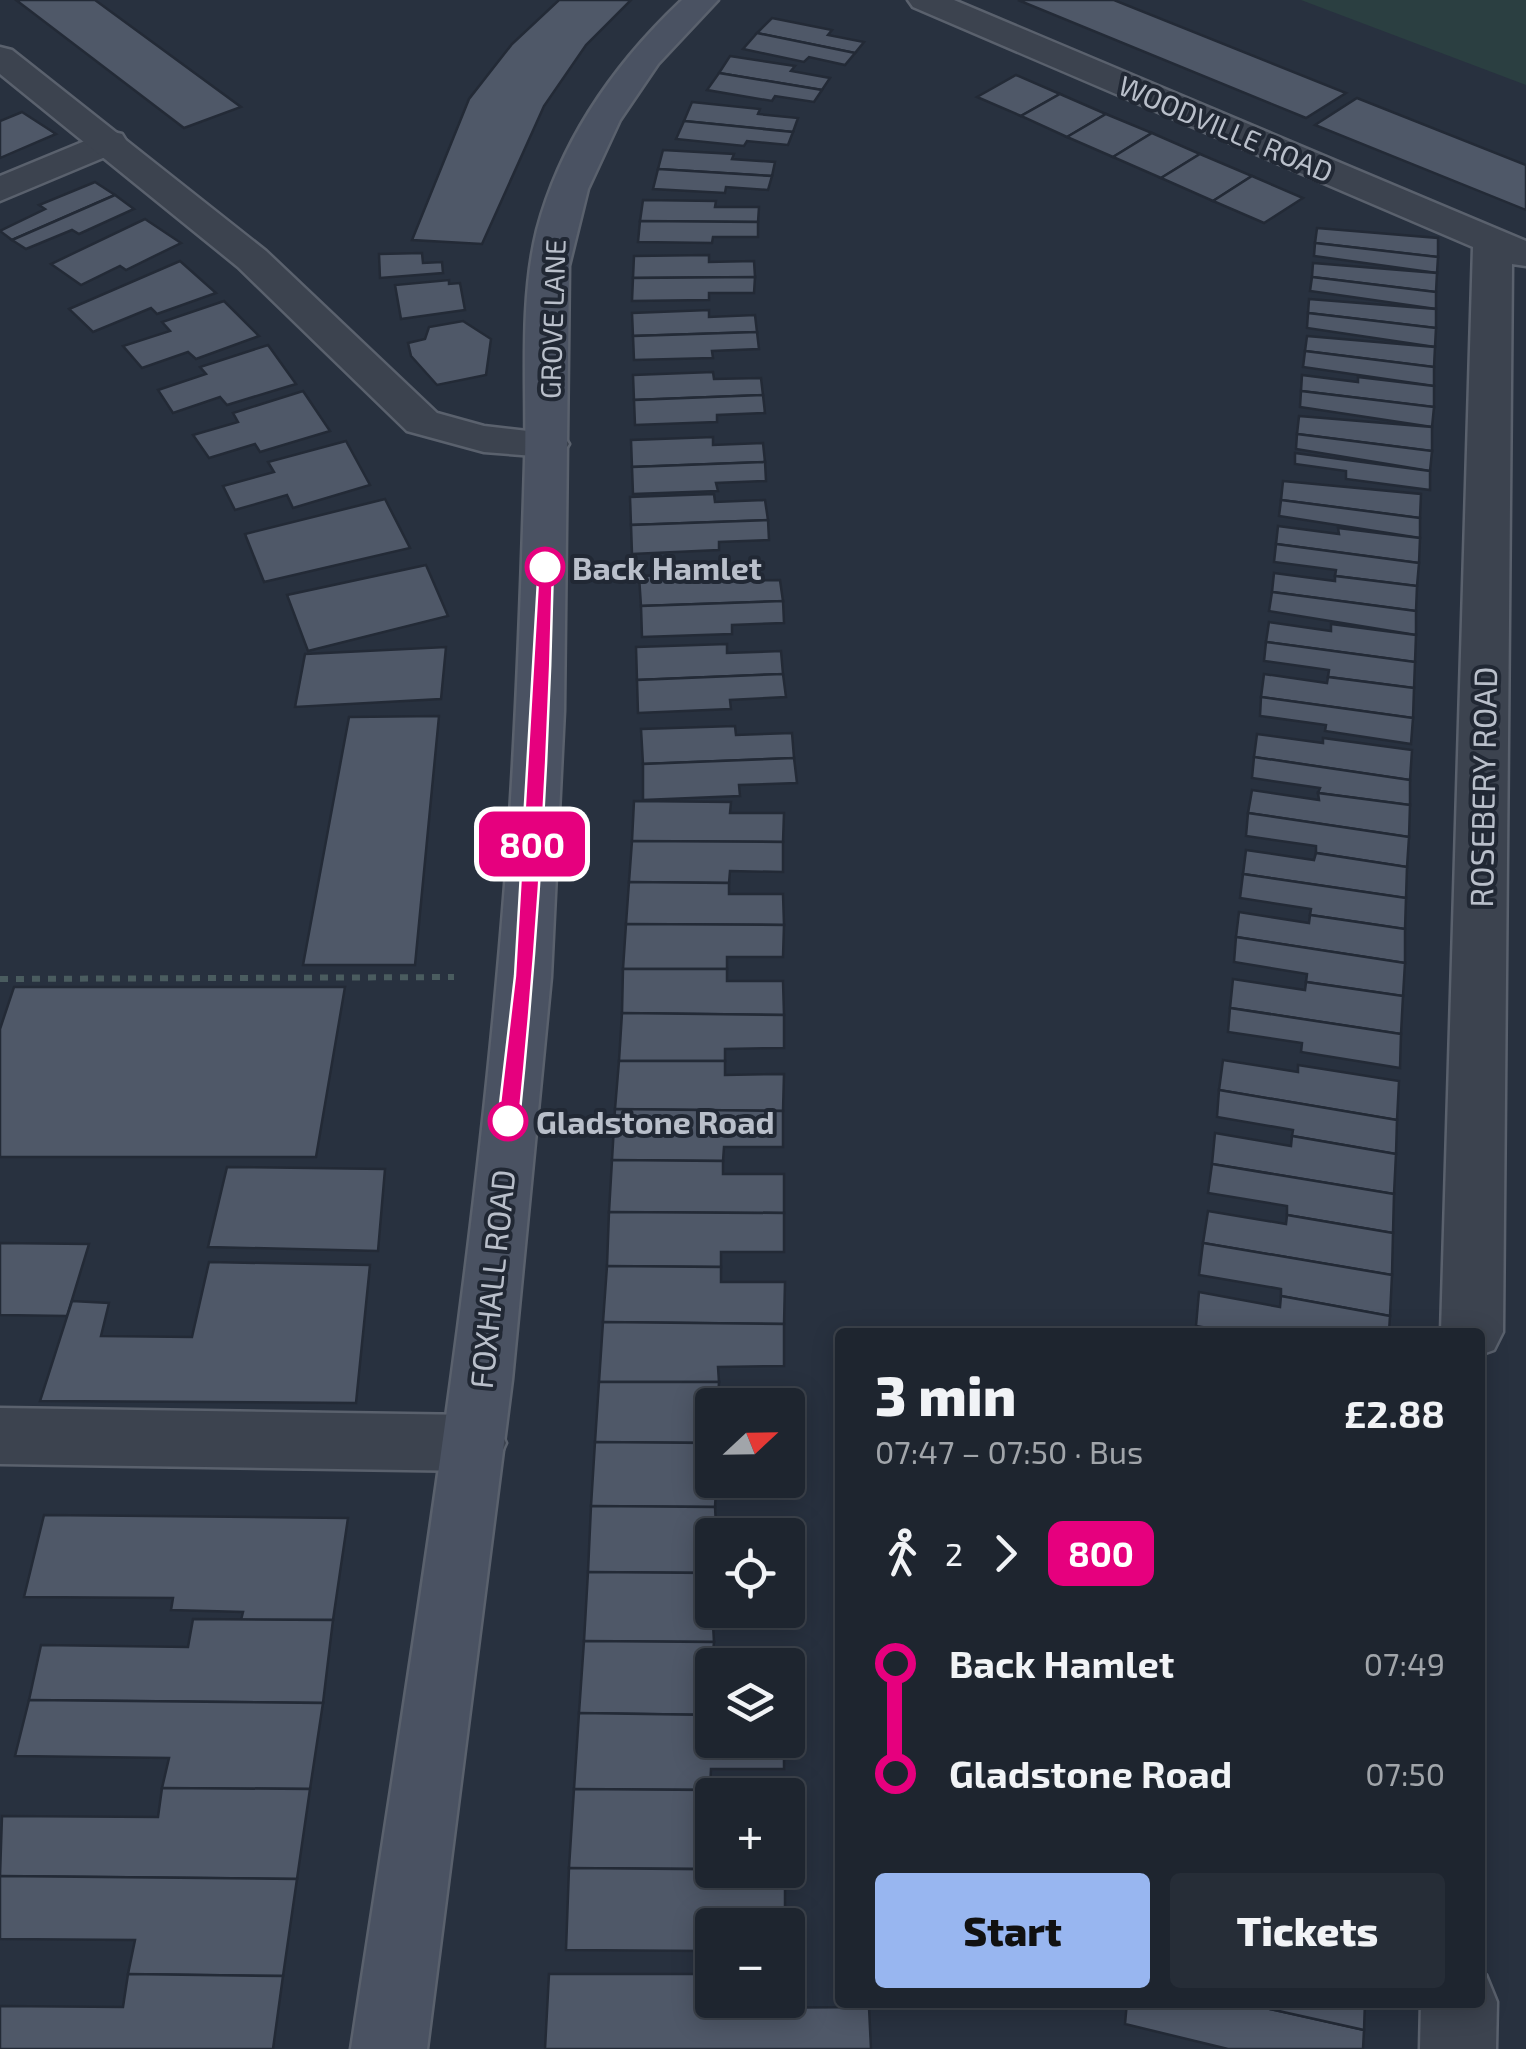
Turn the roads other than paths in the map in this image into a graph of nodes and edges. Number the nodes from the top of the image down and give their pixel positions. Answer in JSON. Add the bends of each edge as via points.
{"nodes":[{"id":1,"x":701,"y":0,"type":"edge"},
{"id":2,"x":925,"y":0,"type":"edge"},
{"id":3,"x":0,"y":57,"type":"edge"},
{"id":4,"x":110,"y":142,"type":"junction"},
{"id":5,"x":0,"y":190,"type":"edge"},
{"id":6,"x":1509,"y":249,"type":"edge"},
{"id":7,"x":548,"y":444,"type":"junction"},
{"id":8,"x":1472,"y":1328,"type":"edge"},
{"id":9,"x":0,"y":1436,"type":"edge"},
{"id":10,"x":474,"y":1443,"type":"junction"},
{"id":11,"x":1458,"y":2008,"type":"edge"},
{"id":12,"x":388,"y":2049,"type":"edge"},
{"id":13,"x":1458,"y":2049,"type":"edge"}],
"edges":[{"from":1,"to":7,"type":"main road","name":"GROVE LANE","via":[[630,76],[575,166],[550,266]]},
{"from":2,"to":6,"type":"street","name":"WOODVILLE ROAD"},
{"from":3,"to":4,"type":"street"},
{"from":4,"to":5,"type":"street"},
{"from":4,"to":7,"type":"street","via":[[252,259],[422,422],[496,443]]},
{"from":6,"to":8,"type":"street","name":"ROSEBERY ROAD"},
{"from":7,"to":10,"type":"main road","name":"FOXHALL ROAD","via":[[542,694],[524,976]]},
{"from":9,"to":10,"type":"street"},
{"from":10,"to":12,"type":"main road","name":"FOXHALL ROAD"},
{"from":11,"to":13,"type":"street"}]}
